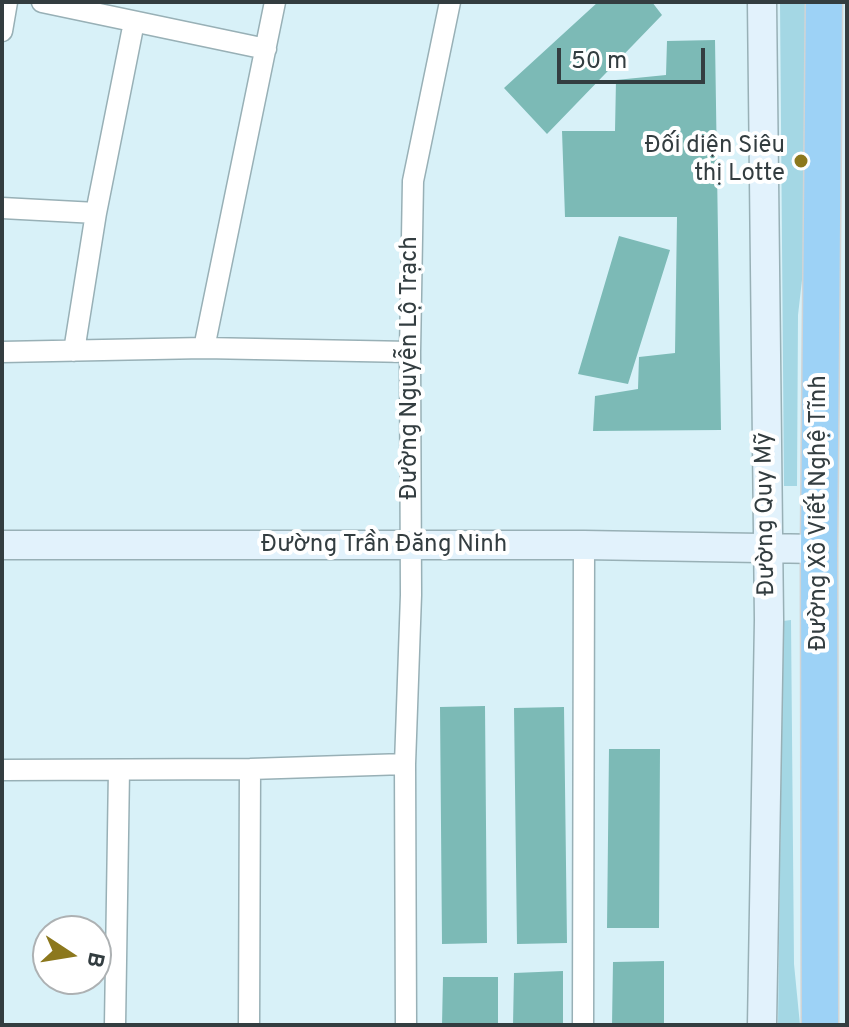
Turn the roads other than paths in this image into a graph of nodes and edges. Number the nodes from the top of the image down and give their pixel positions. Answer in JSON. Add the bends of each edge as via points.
{"nodes":[{"id":1,"x":7,"y":2,"type":"edge"},
{"id":2,"x":42,"y":2,"type":"edge"},
{"id":3,"x":275,"y":2,"type":"edge"},
{"id":4,"x":450,"y":2,"type":"edge"},
{"id":5,"x":762,"y":2,"type":"edge"},
{"id":6,"x":824,"y":2,"type":"edge"},
{"id":7,"x":134,"y":22,"type":"junction"},
{"id":8,"x":2,"y":31,"type":"edge"},
{"id":9,"x":266,"y":49,"type":"junction"},
{"id":10,"x":2,"y":208,"type":"edge"},
{"id":11,"x":96,"y":213,"type":"junction"},
{"id":12,"x":204,"y":348,"type":"junction"},
{"id":13,"x":74,"y":351,"type":"junction"},
{"id":14,"x":2,"y":352,"type":"edge"},
{"id":15,"x":410,"y":352,"type":"junction"},
{"id":16,"x":2,"y":545,"type":"edge"},
{"id":17,"x":584,"y":545,"type":"junction"},
{"id":18,"x":411,"y":546,"type":"junction"},
{"id":19,"x":766,"y":547,"type":"junction"},
{"id":20,"x":819,"y":549,"type":"junction"},
{"id":21,"x":405,"y":764,"type":"junction"},
{"id":22,"x":250,"y":769,"type":"junction"},
{"id":23,"x":2,"y":770,"type":"edge"},
{"id":24,"x":119,"y":770,"type":"junction"},
{"id":25,"x":115,"y":1025,"type":"edge"},
{"id":26,"x":249,"y":1025,"type":"edge"},
{"id":27,"x":406,"y":1025,"type":"edge"},
{"id":28,"x":583,"y":1025,"type":"edge"},
{"id":29,"x":762,"y":1025,"type":"edge"},
{"id":30,"x":820,"y":1025,"type":"edge"}],
"edges":[{"from":1,"to":8,"type":"street"},
{"from":2,"to":7,"type":"street"},
{"from":3,"to":9,"type":"street"},
{"from":4,"to":15,"type":"street","name":"Đường Nguyễn Lộ Trạch","via":[[413,181]]},
{"from":5,"to":19,"type":"street","name":"Đường Quy Mỹ"},
{"from":6,"to":20,"type":"highway","name":"Đường Xô Viết Nghệ Tĩnh"},
{"from":7,"to":9,"type":"street"},
{"from":7,"to":11,"type":"street"},
{"from":9,"to":12,"type":"street"},
{"from":10,"to":11,"type":"street"},
{"from":11,"to":13,"type":"street"},
{"from":12,"to":13,"type":"street"},
{"from":12,"to":15,"type":"street"},
{"from":13,"to":14,"type":"street"},
{"from":15,"to":18,"type":"street","name":"Đường Nguyễn Lộ Trạch"},
{"from":16,"to":18,"type":"street","name":"Đường Trần Đăng Ninh"},
{"from":17,"to":18,"type":"street","name":"Đường Trần Đăng Ninh"},
{"from":17,"to":19,"type":"street","name":"Đường Trần Đăng Ninh"},
{"from":17,"to":28,"type":"street"},
{"from":18,"to":21,"type":"street","name":"Đường Nguyễn Lộ Trạch"},
{"from":19,"to":20,"type":"street","name":"Đường Trần Đăng Ninh"},
{"from":19,"to":29,"type":"street","name":"Đường Quy Mỹ"},
{"from":20,"to":30,"type":"highway","name":"Đường Xô Viết Nghệ Tĩnh"},
{"from":21,"to":22,"type":"street"},
{"from":21,"to":27,"type":"street","name":"Đường Nguyễn Lộ Trạch"},
{"from":22,"to":24,"type":"street"},
{"from":22,"to":26,"type":"street"},
{"from":23,"to":24,"type":"street"},
{"from":24,"to":25,"type":"street"}]}
